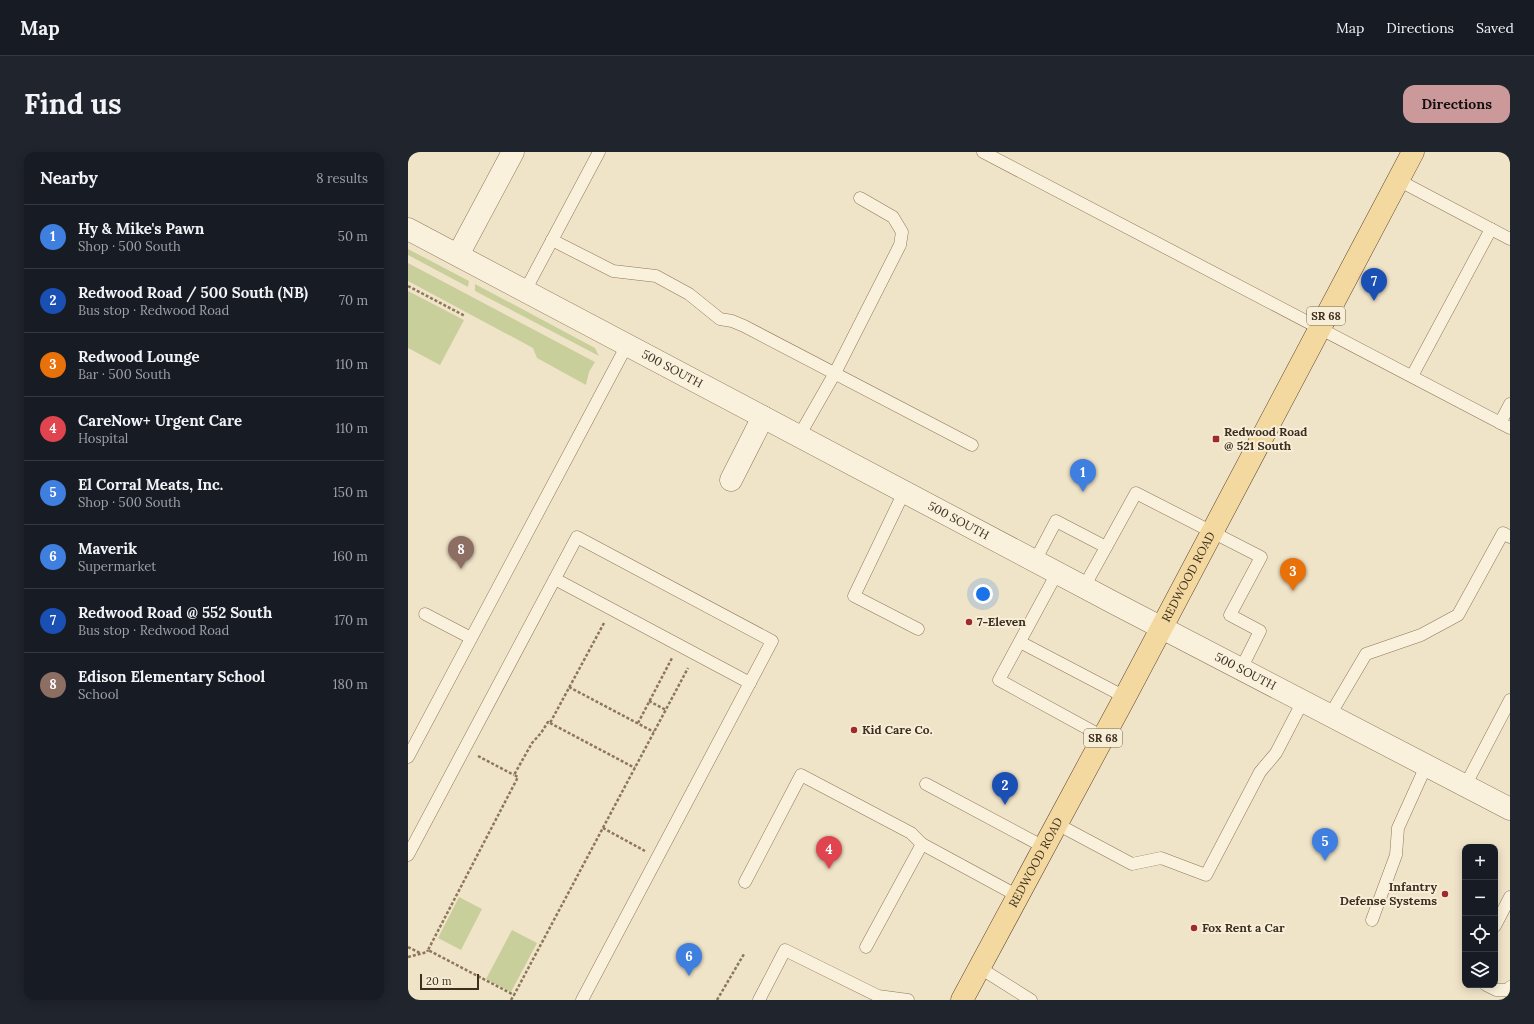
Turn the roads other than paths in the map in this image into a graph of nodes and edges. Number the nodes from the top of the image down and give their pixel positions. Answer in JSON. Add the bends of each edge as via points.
{"nodes":[{"id":1,"x":513,"y":152,"type":"edge"},
{"id":2,"x":599,"y":152,"type":"edge"},
{"id":3,"x":983,"y":152,"type":"edge"},
{"id":4,"x":1413,"y":152,"type":"edge"},
{"id":5,"x":1398,"y":180,"type":"junction"},
{"id":6,"x":860,"y":198,"type":"dead end"},
{"id":7,"x":408,"y":229,"type":"edge"},
{"id":8,"x":1491,"y":229,"type":"junction"},
{"id":9,"x":1510,"y":239,"type":"edge"},
{"id":10,"x":552,"y":240,"type":"junction"},
{"id":11,"x":458,"y":255,"type":"junction"},
{"id":12,"x":525,"y":291,"type":"junction"},
{"id":13,"x":1319,"y":328,"type":"junction"},
{"id":14,"x":627,"y":345,"type":"junction"},
{"id":15,"x":834,"y":373,"type":"junction"},
{"id":16,"x":1412,"y":376,"type":"junction"},
{"id":17,"x":1510,"y":404,"type":"edge"},
{"id":18,"x":763,"y":417,"type":"junction"},
{"id":19,"x":1505,"y":425,"type":"edge"},
{"id":20,"x":799,"y":436,"type":"junction"},
{"id":21,"x":972,"y":445,"type":"dead end"},
{"id":22,"x":731,"y":480,"type":"dead end"},
{"id":23,"x":904,"y":492,"type":"junction"},
{"id":24,"x":1212,"y":531,"type":"junction"},
{"id":25,"x":1510,"y":537,"type":"edge"},
{"id":26,"x":1106,"y":547,"type":"junction"},
{"id":27,"x":1035,"y":561,"type":"junction"},
{"id":28,"x":1057,"y":573,"type":"junction"},
{"id":29,"x":555,"y":579,"type":"junction"},
{"id":30,"x":1084,"y":587,"type":"junction"},
{"id":31,"x":425,"y":614,"type":"dead end"},
{"id":32,"x":1161,"y":628,"type":"junction"},
{"id":33,"x":918,"y":629,"type":"dead end"},
{"id":34,"x":471,"y":638,"type":"junction"},
{"id":35,"x":1020,"y":642,"type":"junction"},
{"id":36,"x":1241,"y":669,"type":"junction"},
{"id":37,"x":750,"y":683,"type":"junction"},
{"id":38,"x":1125,"y":697,"type":"junction"},
{"id":39,"x":1510,"y":700,"type":"edge"},
{"id":40,"x":1303,"y":701,"type":"junction"},
{"id":41,"x":1330,"y":715,"type":"junction"},
{"id":42,"x":1103,"y":737,"type":"junction"},
{"id":43,"x":408,"y":757,"type":"edge"},
{"id":44,"x":1426,"y":766,"type":"junction"},
{"id":45,"x":926,"y":784,"type":"dead end"},
{"id":46,"x":1465,"y":786,"type":"junction"},
{"id":47,"x":1510,"y":809,"type":"edge"},
{"id":48,"x":1057,"y":824,"type":"junction"},
{"id":49,"x":922,"y":844,"type":"junction"},
{"id":50,"x":1044,"y":847,"type":"junction"},
{"id":51,"x":408,"y":856,"type":"edge"},
{"id":52,"x":745,"y":882,"type":"dead end"},
{"id":53,"x":1018,"y":896,"type":"junction"},
{"id":54,"x":1510,"y":897,"type":"edge"},
{"id":55,"x":1372,"y":920,"type":"dead end"},
{"id":56,"x":1498,"y":920,"type":"edge"},
{"id":57,"x":866,"y":947,"type":"dead end"},
{"id":58,"x":980,"y":968,"type":"junction"},
{"id":59,"x":1510,"y":987,"type":"edge"},
{"id":60,"x":1492,"y":988,"type":"edge"},
{"id":61,"x":873,"y":997,"type":"edge"},
{"id":62,"x":582,"y":1000,"type":"edge"},
{"id":63,"x":759,"y":1000,"type":"edge"},
{"id":64,"x":908,"y":1000,"type":"edge"},
{"id":65,"x":962,"y":1000,"type":"edge"},
{"id":66,"x":1032,"y":1000,"type":"edge"}],
"edges":[{"from":1,"to":11,"type":"street"},
{"from":2,"to":10,"type":"lane"},
{"from":3,"to":13,"type":"lane"},
{"from":4,"to":5,"type":"main road","name":"REDWOOD ROAD","number":"SR 68"},
{"from":5,"to":8,"type":"lane"},
{"from":5,"to":13,"type":"main road","name":"REDWOOD ROAD","number":"SR 68"},
{"from":6,"to":15,"type":"lane","via":[[893,217],[902,232],[900,245],[888,271]]},
{"from":7,"to":11,"type":"street","name":"500 SOUTH"},
{"from":8,"to":9,"type":"lane"},
{"from":8,"to":16,"type":"lane"},
{"from":10,"to":12,"type":"lane"},
{"from":10,"to":15,"type":"lane","via":[[613,271],[656,276],[689,294],[720,319],[744,326]]},
{"from":11,"to":12,"type":"street","name":"500 SOUTH"},
{"from":12,"to":14,"type":"street","name":"500 SOUTH"},
{"from":13,"to":16,"type":"lane"},
{"from":13,"to":24,"type":"main road","name":"REDWOOD ROAD","number":"SR 68"},
{"from":14,"to":18,"type":"street","name":"500 SOUTH"},
{"from":14,"to":34,"type":"lane"},
{"from":15,"to":20,"type":"lane"},
{"from":15,"to":21,"type":"lane"},
{"from":16,"to":19,"type":"lane"},
{"from":17,"to":19,"type":"lane"},
{"from":18,"to":20,"type":"street","name":"500 SOUTH"},
{"from":18,"to":22,"type":"street"},
{"from":20,"to":23,"type":"street","name":"500 SOUTH"},
{"from":23,"to":27,"type":"street","name":"500 SOUTH"},
{"from":23,"to":33,"type":"lane","via":[[854,596]]},
{"from":24,"to":26,"type":"lane","via":[[1136,493]]},
{"from":24,"to":32,"type":"main road","name":"REDWOOD ROAD","number":"SR 68"},
{"from":24,"to":36,"type":"lane","via":[[1261,557],[1230,615],[1260,631]]},
{"from":25,"to":41,"type":"lane","via":[[1503,533],[1458,615],[1421,635],[1366,654]]},
{"from":26,"to":27,"type":"lane","via":[[1056,521]]},
{"from":26,"to":30,"type":"lane"},
{"from":27,"to":28,"type":"street","name":"500 SOUTH"},
{"from":28,"to":30,"type":"street","name":"500 SOUTH"},
{"from":28,"to":35,"type":"lane"},
{"from":29,"to":37,"type":"lane"},
{"from":29,"to":37,"type":"lane","via":[[577,537],[772,641]]},
{"from":29,"to":51,"type":"lane"},
{"from":30,"to":32,"type":"street","name":"500 SOUTH"},
{"from":31,"to":34,"type":"lane"},
{"from":32,"to":36,"type":"street","name":"500 SOUTH"},
{"from":32,"to":38,"type":"main road","name":"REDWOOD ROAD","number":"SR 68"},
{"from":34,"to":43,"type":"lane"},
{"from":35,"to":38,"type":"lane"},
{"from":35,"to":42,"type":"lane","via":[[999,680]]},
{"from":36,"to":40,"type":"street","name":"500 SOUTH"},
{"from":37,"to":62,"type":"lane"},
{"from":38,"to":42,"type":"main road","name":"REDWOOD ROAD","number":"SR 68"},
{"from":39,"to":46,"type":"lane"},
{"from":40,"to":41,"type":"street","name":"500 SOUTH"},
{"from":40,"to":48,"type":"lane","via":[[1276,752],[1260,772],[1206,875],[1160,858],[1132,864]]},
{"from":41,"to":44,"type":"street","name":"500 SOUTH"},
{"from":42,"to":48,"type":"main road","name":"REDWOOD ROAD","number":"SR 68"},
{"from":44,"to":46,"type":"street","name":"500 SOUTH"},
{"from":44,"to":55,"type":"lane","via":[[1398,828],[1396,855]]},
{"from":45,"to":50,"type":"lane"},
{"from":46,"to":47,"type":"street","name":"500 SOUTH"},
{"from":48,"to":50,"type":"main road","name":"REDWOOD ROAD","number":"SR 68"},
{"from":49,"to":52,"type":"lane","via":[[911,833],[801,775]]},
{"from":49,"to":53,"type":"lane"},
{"from":49,"to":57,"type":"lane"},
{"from":50,"to":53,"type":"main road","name":"REDWOOD ROAD","number":"SR 68"},
{"from":53,"to":58,"type":"main road","name":"REDWOOD ROAD","number":"SR 68"},
{"from":54,"to":56,"type":"lane"},
{"from":58,"to":65,"type":"main road","name":"REDWOOD ROAD","number":"SR 68"},
{"from":58,"to":66,"type":"lane"},
{"from":59,"to":60,"type":"lane","via":[[1508,990]]},
{"from":61,"to":63,"type":"lane","via":[[785,950]]},
{"from":61,"to":64,"type":"lane"}]}
